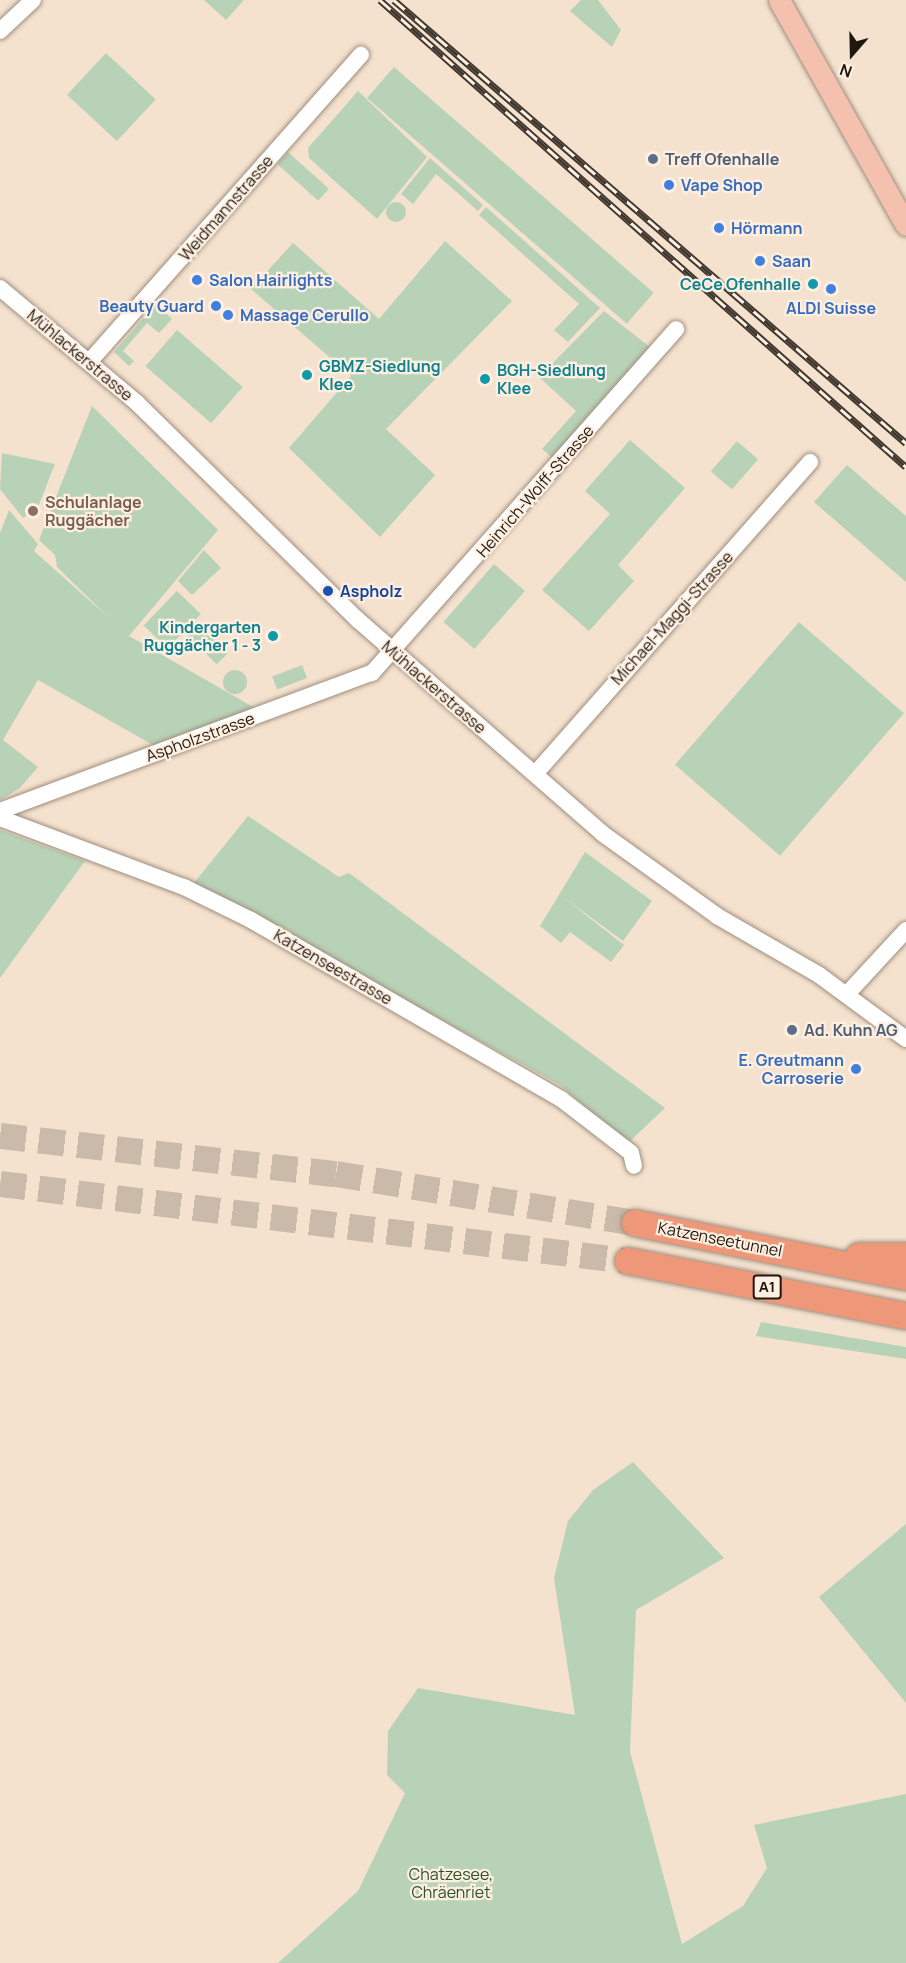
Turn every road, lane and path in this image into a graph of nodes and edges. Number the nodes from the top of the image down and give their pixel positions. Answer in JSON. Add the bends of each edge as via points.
{"nodes":[{"id":1,"x":33,"y":0,"type":"edge"},
{"id":2,"x":779,"y":0,"type":"edge"},
{"id":3,"x":0,"y":32,"type":"edge"},
{"id":4,"x":361,"y":55,"type":"dead end"},
{"id":5,"x":906,"y":225,"type":"edge"},
{"id":6,"x":0,"y":288,"type":"edge"},
{"id":7,"x":676,"y":329,"type":"dead end"},
{"id":8,"x":90,"y":361,"type":"junction"},
{"id":9,"x":810,"y":462,"type":"dead end"},
{"id":10,"x":393,"y":652,"type":"junction"},
{"id":11,"x":535,"y":774,"type":"junction"},
{"id":12,"x":0,"y":811,"type":"edge"},
{"id":13,"x":0,"y":818,"type":"edge"},
{"id":14,"x":906,"y":930,"type":"edge"},
{"id":15,"x":847,"y":994,"type":"junction"},
{"id":16,"x":906,"y":1039,"type":"edge"},
{"id":17,"x":634,"y":1166,"type":"dead end"},
{"id":18,"x":635,"y":1223,"type":"tunnel mouth"},
{"id":19,"x":804,"y":1256,"type":"junction"},
{"id":20,"x":906,"y":1256,"type":"edge"},
{"id":21,"x":628,"y":1261,"type":"tunnel mouth"},
{"id":22,"x":906,"y":1276,"type":"edge"},
{"id":23,"x":906,"y":1316,"type":"edge"}],
"edges":[{"from":1,"to":3,"type":"street"},
{"from":2,"to":5,"type":"main road"},
{"from":4,"to":8,"type":"street","name":"Weidmannstrasse"},
{"from":6,"to":8,"type":"street","name":"Mühlackerstrasse"},
{"from":7,"to":10,"type":"street","name":"Heinrich-Wolff-Strasse"},
{"from":8,"to":10,"type":"street","name":"Mühlackerstrasse"},
{"from":9,"to":11,"type":"street","name":"Michael-Maggi-Strasse"},
{"from":10,"to":11,"type":"street","name":"Mühlackerstrasse"},
{"from":10,"to":12,"type":"street","name":"Aspholzstrasse","via":[[372,673]]},
{"from":11,"to":15,"type":"street","name":"Mühlackerstrasse","via":[[653,873]]},
{"from":13,"to":17,"type":"street","name":"Katzenseestrasse","via":[[184,887],[251,920],[561,1099],[631,1153]]},
{"from":14,"to":15,"type":"street"},
{"from":15,"to":16,"type":"street","name":"Mühlackerstrasse"},
{"from":18,"to":19,"type":"highway","name":"Katzenseetunnel","number":"A1"},
{"from":19,"to":20,"type":"highway"},
{"from":19,"to":22,"type":"highway","number":"A1"},
{"from":21,"to":23,"type":"highway","number":"A1"}]}
